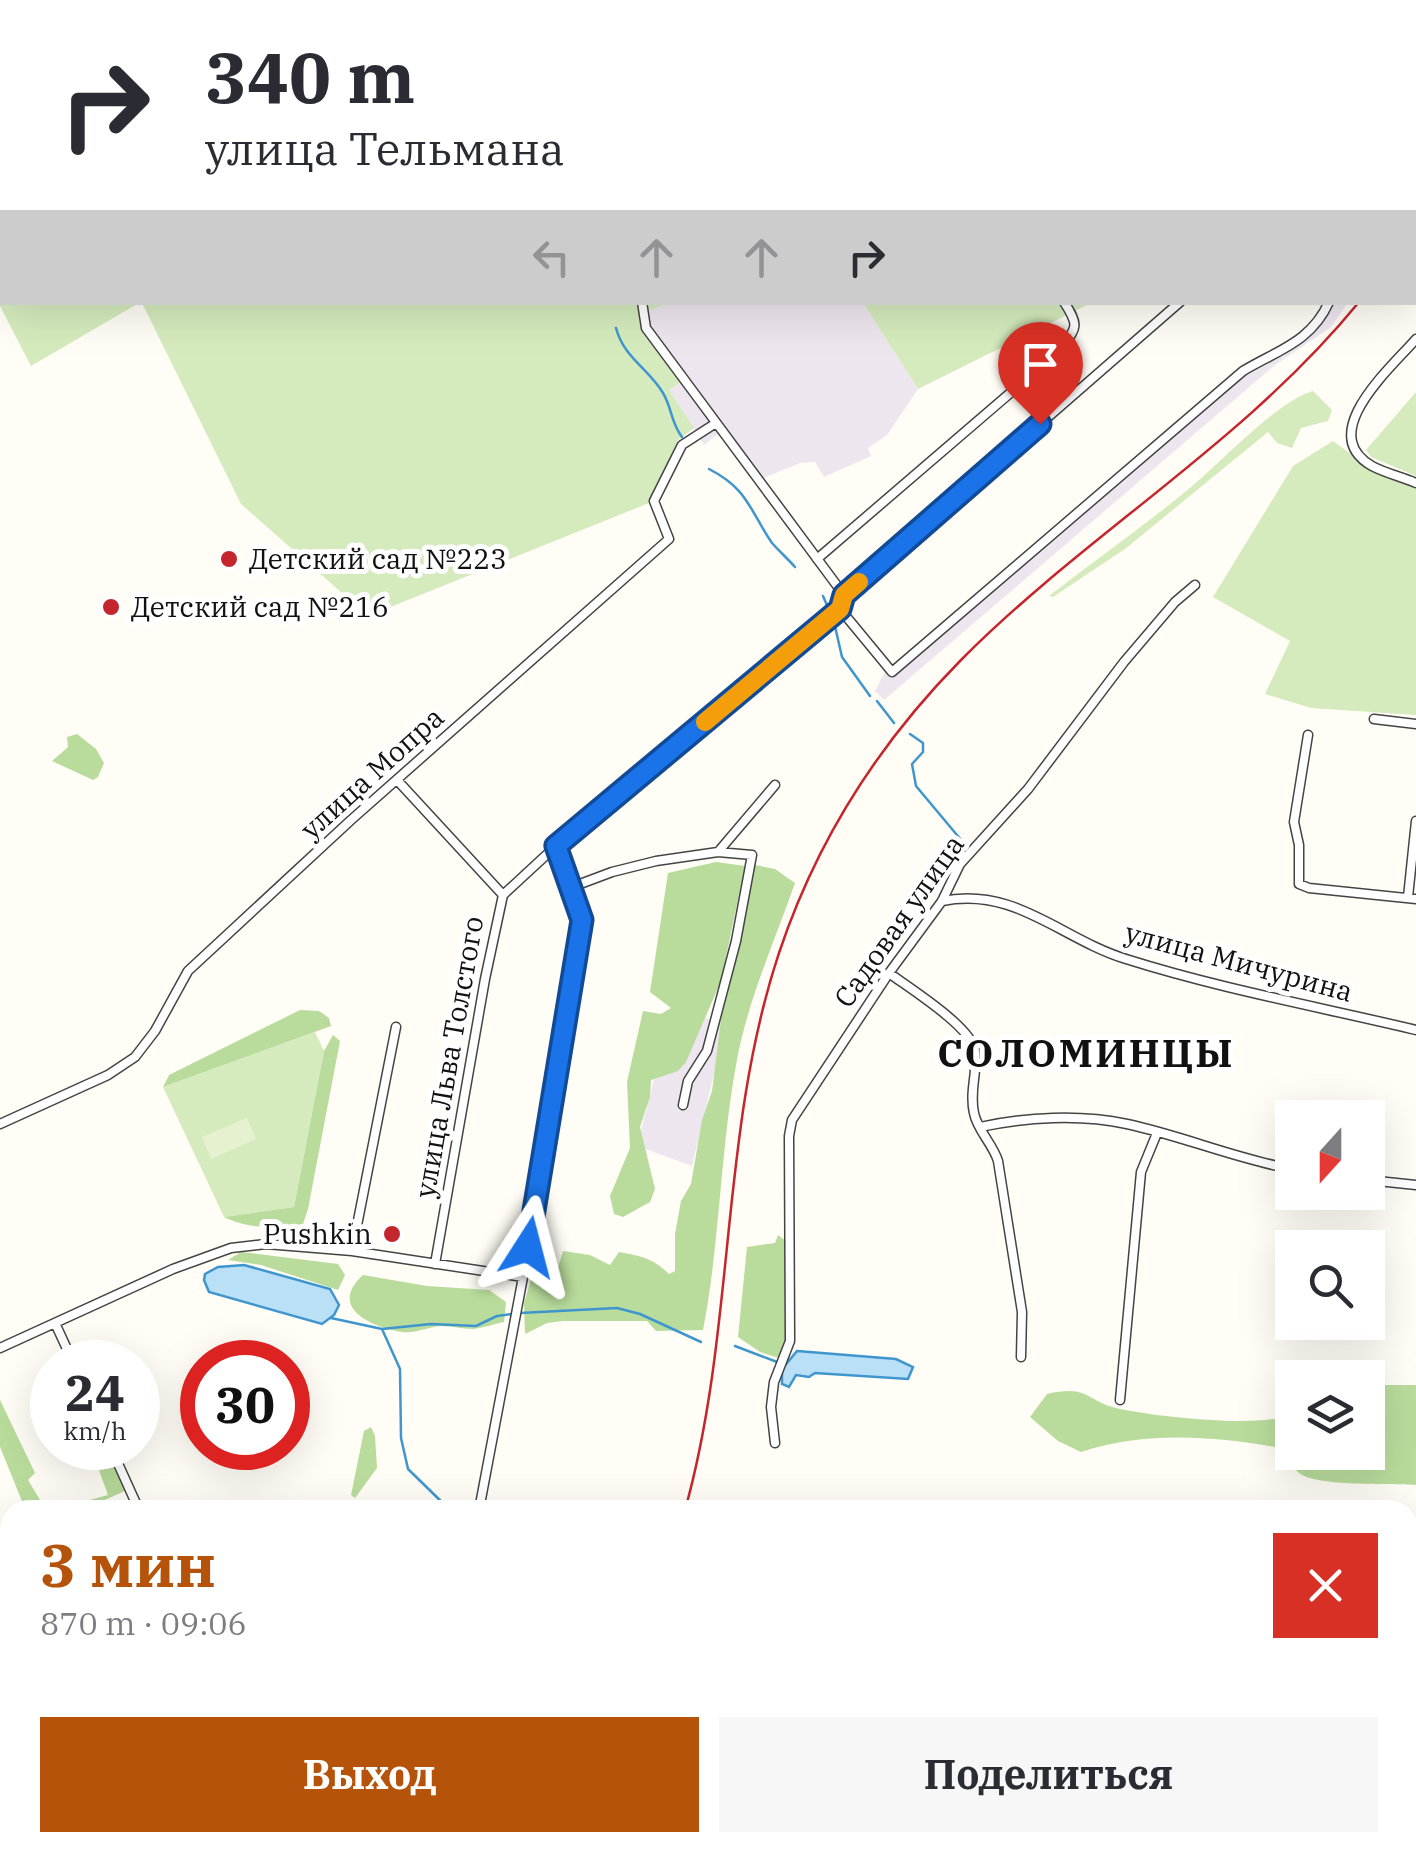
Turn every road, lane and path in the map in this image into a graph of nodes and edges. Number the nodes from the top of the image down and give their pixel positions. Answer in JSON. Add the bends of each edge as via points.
{"nodes":[{"id":1,"x":642,"y":305,"type":"edge"},
{"id":2,"x":1066,"y":305,"type":"edge"},
{"id":3,"x":1177,"y":305,"type":"edge"},
{"id":4,"x":1328,"y":305,"type":"edge"},
{"id":5,"x":1416,"y":339,"type":"edge"},
{"id":6,"x":716,"y":422,"type":"junction"},
{"id":7,"x":1416,"y":483,"type":"edge"},
{"id":8,"x":817,"y":560,"type":"junction"},
{"id":9,"x":1194,"y":585,"type":"dead end"},
{"id":10,"x":844,"y":595,"type":"junction"},
{"id":11,"x":840,"y":609,"type":"junction"},
{"id":12,"x":1374,"y":719,"type":"dead end"},
{"id":13,"x":1416,"y":724,"type":"edge"},
{"id":14,"x":1308,"y":735,"type":"dead end"},
{"id":15,"x":397,"y":780,"type":"junction"},
{"id":16,"x":775,"y":785,"type":"dead end"},
{"id":17,"x":1416,"y":821,"type":"edge"},
{"id":18,"x":556,"y":846,"type":"junction"},
{"id":19,"x":718,"y":852,"type":"junction"},
{"id":20,"x":572,"y":887,"type":"junction"},
{"id":21,"x":504,"y":895,"type":"junction"},
{"id":22,"x":1412,"y":898,"type":"edge"},
{"id":23,"x":942,"y":901,"type":"junction"},
{"id":24,"x":889,"y":973,"type":"junction"},
{"id":25,"x":396,"y":1028,"type":"dead end"},
{"id":26,"x":1416,"y":1030,"type":"edge"},
{"id":27,"x":683,"y":1106,"type":"dead end"},
{"id":28,"x":0,"y":1124,"type":"edge"},
{"id":29,"x":980,"y":1127,"type":"junction"},
{"id":30,"x":1156,"y":1133,"type":"junction"},
{"id":31,"x":1275,"y":1165,"type":"edge"},
{"id":32,"x":1385,"y":1182,"type":"edge"},
{"id":33,"x":1416,"y":1185,"type":"edge"},
{"id":34,"x":352,"y":1251,"type":"junction"},
{"id":35,"x":435,"y":1264,"type":"junction"},
{"id":36,"x":523,"y":1277,"type":"junction"},
{"id":37,"x":55,"y":1323,"type":"junction"},
{"id":38,"x":63,"y":1340,"type":"edge"},
{"id":39,"x":0,"y":1348,"type":"edge"},
{"id":40,"x":1021,"y":1357,"type":"dead end"},
{"id":41,"x":1120,"y":1400,"type":"dead end"},
{"id":42,"x":776,"y":1443,"type":"dead end"},
{"id":43,"x":121,"y":1470,"type":"edge"},
{"id":44,"x":134,"y":1500,"type":"edge"},
{"id":45,"x":481,"y":1500,"type":"edge"}],
"edges":[{"from":1,"to":6,"type":"street","via":[[646,328]]},
{"from":2,"to":8,"type":"street","via":[[1076,328],[1058,352]]},
{"from":3,"to":10,"type":"street"},
{"from":4,"to":11,"type":"street","via":[[1319,324],[1243,371],[892,672]]},
{"from":5,"to":7,"type":"street","via":[[1359,406],[1351,436],[1371,466]]},
{"from":6,"to":8,"type":"street"},
{"from":6,"to":15,"type":"street","name":"улица Мопра","via":[[682,445],[654,501],[669,539]]},
{"from":8,"to":10,"type":"street"},
{"from":9,"to":23,"type":"street","name":"Садовая улица","via":[[960,864]]},
{"from":10,"to":11,"type":"street"},
{"from":11,"to":18,"type":"street"},
{"from":12,"to":13,"type":"street"},
{"from":14,"to":22,"type":"street","via":[[1294,822],[1299,884]]},
{"from":15,"to":21,"type":"street","name":"улица Льва Толстого"},
{"from":15,"to":28,"type":"street","name":"улица Мопра","via":[[188,971],[135,1057]]},
{"from":16,"to":19,"type":"street"},
{"from":17,"to":22,"type":"street"},
{"from":18,"to":20,"type":"street"},
{"from":18,"to":21,"type":"street"},
{"from":19,"to":20,"type":"street","via":[[625,868]]},
{"from":19,"to":27,"type":"street","via":[[752,854],[707,1051],[688,1082]]},
{"from":20,"to":36,"type":"street","via":[[582,920]]},
{"from":21,"to":35,"type":"street","name":"улица Льва Толстого"},
{"from":23,"to":24,"type":"street","name":"Садовая улица"},
{"from":23,"to":26,"type":"street","name":"улица Мичурина","via":[[1003,901],[1123,958]]},
{"from":24,"to":29,"type":"street","via":[[974,1043],[971,1088]]},
{"from":24,"to":42,"type":"street","name":"Садовая улица","via":[[792,1120],[790,1342],[770,1407]]},
{"from":25,"to":34,"type":"street"},
{"from":29,"to":30,"type":"street","via":[[1070,1118]]},
{"from":29,"to":40,"type":"street","via":[[998,1161],[1022,1312]]},
{"from":30,"to":31,"type":"street"},
{"from":30,"to":41,"type":"street","via":[[1141,1172]]},
{"from":32,"to":33,"type":"street"},
{"from":34,"to":35,"type":"street"},
{"from":34,"to":37,"type":"street","via":[[231,1248]]},
{"from":35,"to":36,"type":"street"},
{"from":36,"to":45,"type":"street"},
{"from":37,"to":38,"type":"street"},
{"from":37,"to":39,"type":"street"},
{"from":43,"to":44,"type":"street"}]}
